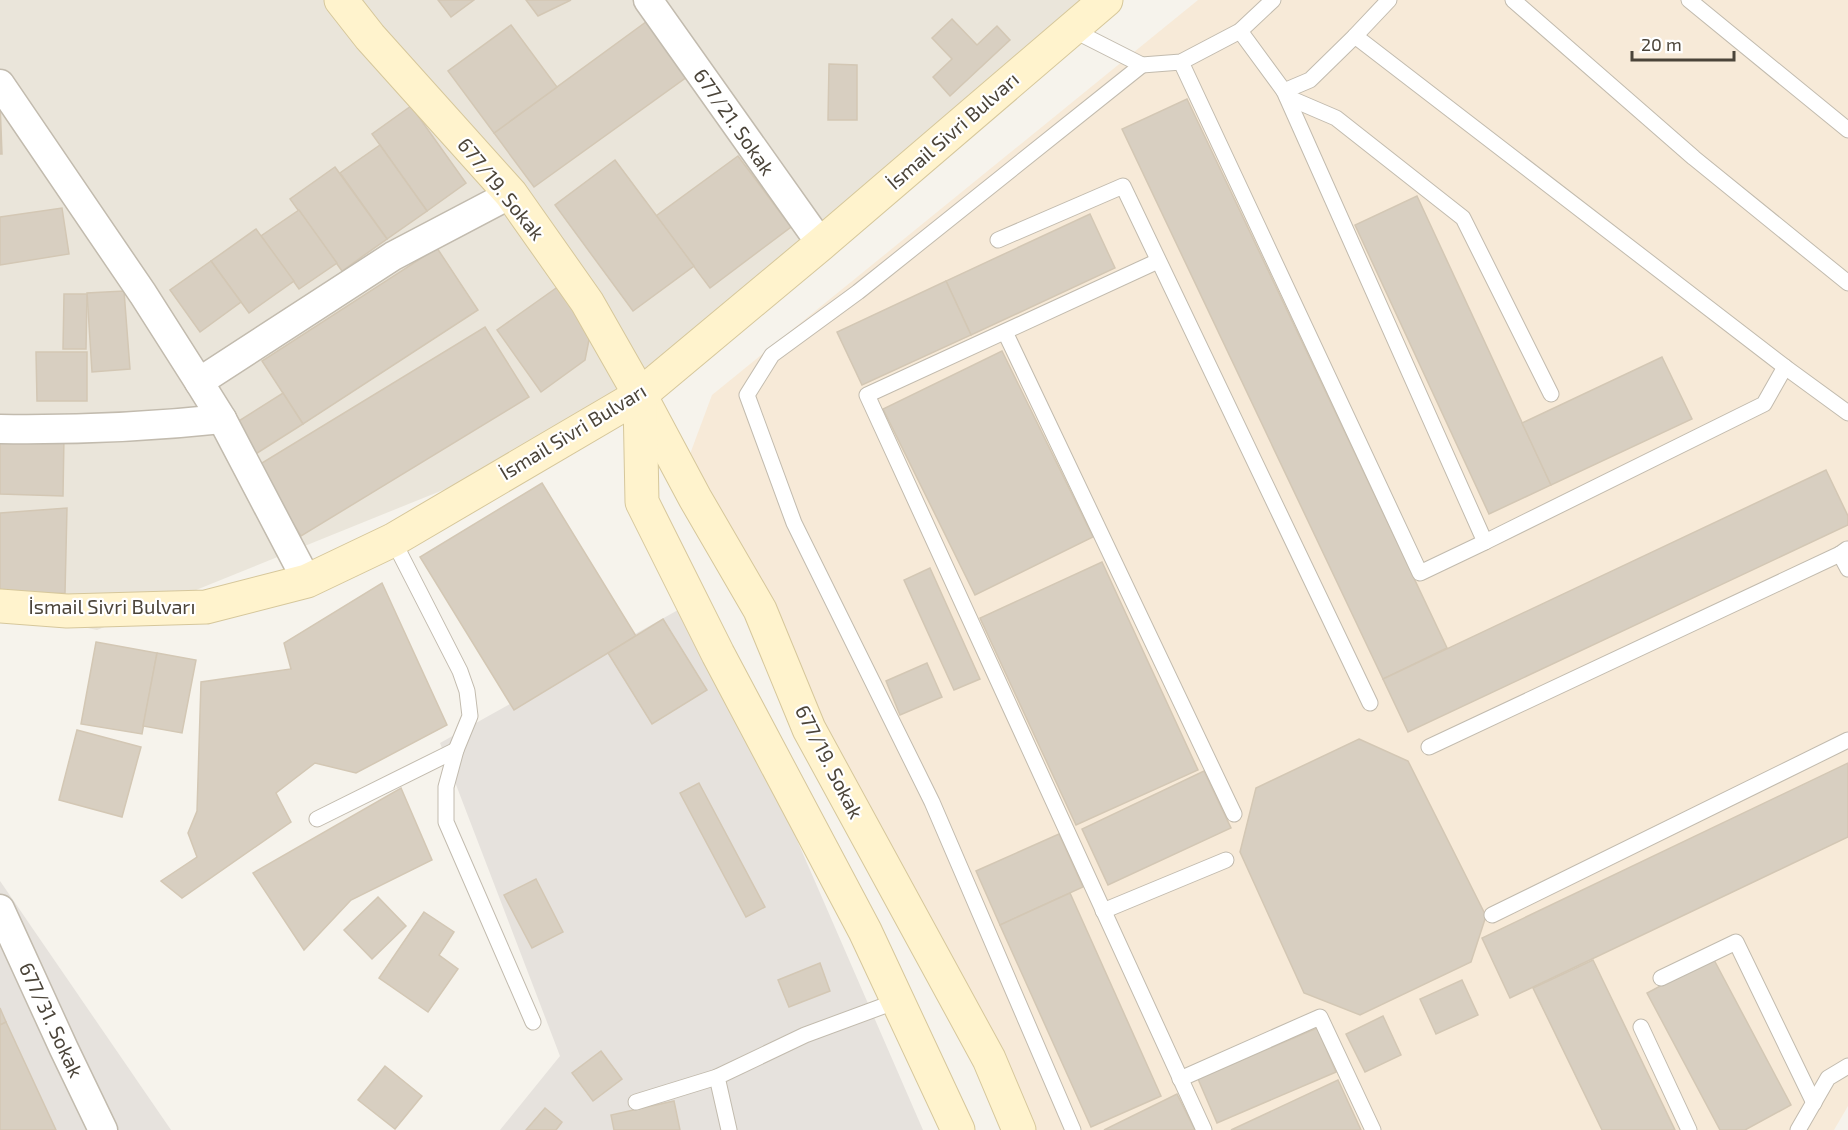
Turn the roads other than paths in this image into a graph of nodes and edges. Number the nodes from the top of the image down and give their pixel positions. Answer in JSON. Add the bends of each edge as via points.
{"nodes":[{"id":1,"x":341,"y":0,"type":"edge"},
{"id":2,"x":648,"y":0,"type":"edge"},
{"id":3,"x":1106,"y":0,"type":"edge"},
{"id":4,"x":1273,"y":0,"type":"edge"},
{"id":5,"x":1389,"y":0,"type":"edge"},
{"id":6,"x":1513,"y":0,"type":"edge"},
{"id":7,"x":1689,"y":0,"type":"edge"},
{"id":8,"x":1071,"y":29,"type":"junction"},
{"id":9,"x":1240,"y":31,"type":"junction"},
{"id":10,"x":1355,"y":36,"type":"junction"},
{"id":11,"x":1181,"y":62,"type":"junction"},
{"id":12,"x":1142,"y":65,"type":"junction"},
{"id":13,"x":0,"y":84,"type":"edge"},
{"id":14,"x":1285,"y":94,"type":"junction"},
{"id":15,"x":1848,"y":130,"type":"edge"},
{"id":16,"x":510,"y":194,"type":"junction"},
{"id":17,"x":998,"y":240,"type":"dead end"},
{"id":18,"x":821,"y":244,"type":"junction"},
{"id":19,"x":1158,"y":261,"type":"junction"},
{"id":20,"x":1848,"y":284,"type":"edge"},
{"id":21,"x":1005,"y":332,"type":"junction"},
{"id":22,"x":1785,"y":367,"type":"junction"},
{"id":23,"x":199,"y":382,"type":"junction"},
{"id":24,"x":1551,"y":394,"type":"dead end"},
{"id":25,"x":640,"y":395,"type":"junction"},
{"id":26,"x":1848,"y":413,"type":"edge"},
{"id":27,"x":222,"y":419,"type":"junction"},
{"id":28,"x":0,"y":429,"type":"edge"},
{"id":29,"x":393,"y":540,"type":"junction"},
{"id":30,"x":1485,"y":542,"type":"junction"},
{"id":31,"x":1844,"y":551,"type":"edge"},
{"id":32,"x":1848,"y":569,"type":"edge"},
{"id":33,"x":307,"y":581,"type":"junction"},
{"id":34,"x":0,"y":606,"type":"edge"},
{"id":35,"x":1370,"y":703,"type":"dead end"},
{"id":36,"x":1848,"y":740,"type":"edge"},
{"id":37,"x":1429,"y":747,"type":"dead end"},
{"id":38,"x":456,"y":750,"type":"junction"},
{"id":39,"x":1234,"y":814,"type":"dead end"},
{"id":40,"x":317,"y":819,"type":"dead end"},
{"id":41,"x":1226,"y":860,"type":"dead end"},
{"id":42,"x":0,"y":909,"type":"edge"},
{"id":43,"x":1103,"y":910,"type":"junction"},
{"id":44,"x":1492,"y":915,"type":"dead end"},
{"id":45,"x":1661,"y":978,"type":"dead end"},
{"id":46,"x":897,"y":1001,"type":"junction"},
{"id":47,"x":533,"y":1022,"type":"dead end"},
{"id":48,"x":1641,"y":1027,"type":"dead end"},
{"id":49,"x":1848,"y":1066,"type":"edge"},
{"id":50,"x":717,"y":1077,"type":"junction"},
{"id":51,"x":1180,"y":1079,"type":"junction"},
{"id":52,"x":636,"y":1102,"type":"dead end"},
{"id":53,"x":1814,"y":1102,"type":"junction"},
{"id":54,"x":104,"y":1130,"type":"edge"},
{"id":55,"x":729,"y":1130,"type":"edge"},
{"id":56,"x":958,"y":1130,"type":"edge"},
{"id":57,"x":1019,"y":1130,"type":"edge"},
{"id":58,"x":1073,"y":1130,"type":"edge"},
{"id":59,"x":1204,"y":1130,"type":"edge"},
{"id":60,"x":1373,"y":1130,"type":"edge"},
{"id":61,"x":1689,"y":1130,"type":"edge"},
{"id":62,"x":1798,"y":1130,"type":"edge"}],
"edges":[{"from":1,"to":16,"type":"main road","name":"677/19. Sokak"},
{"from":2,"to":18,"type":"street","name":"677/21. Sokak"},
{"from":3,"to":8,"type":"main road","name":"İsmail Sivri Bulvarı"},
{"from":4,"to":9,"type":"lane"},
{"from":5,"to":10,"type":"lane"},
{"from":6,"to":20,"type":"lane","via":[[1694,158]]},
{"from":7,"to":15,"type":"lane"},
{"from":8,"to":12,"type":"lane"},
{"from":8,"to":18,"type":"main road","name":"İsmail Sivri Bulvarı"},
{"from":9,"to":11,"type":"lane"},
{"from":9,"to":14,"type":"lane"},
{"from":10,"to":14,"type":"lane","via":[[1310,80]]},
{"from":10,"to":22,"type":"lane"},
{"from":11,"to":12,"type":"lane"},
{"from":11,"to":30,"type":"lane","via":[[1420,573]]},
{"from":12,"to":58,"type":"lane","via":[[858,292],[772,355],[747,395],[794,523],[932,802]]},
{"from":13,"to":23,"type":"street"},
{"from":14,"to":24,"type":"lane","via":[[1336,118],[1463,218]]},
{"from":14,"to":30,"type":"lane"},
{"from":16,"to":23,"type":"street","via":[[393,256]]},
{"from":16,"to":25,"type":"main road","name":"677/19. Sokak","via":[[587,302]]},
{"from":17,"to":19,"type":"lane","via":[[1123,186]]},
{"from":18,"to":25,"type":"main road","name":"İsmail Sivri Bulvarı"},
{"from":19,"to":21,"type":"lane"},
{"from":19,"to":35,"type":"lane"},
{"from":21,"to":39,"type":"lane"},
{"from":21,"to":43,"type":"lane","via":[[867,395]]},
{"from":22,"to":26,"type":"lane"},
{"from":22,"to":30,"type":"lane","via":[[1764,404]]},
{"from":23,"to":27,"type":"street"},
{"from":25,"to":29,"type":"main road","name":"İsmail Sivri Bulvarı"},
{"from":25,"to":46,"type":"main road","name":"677/19. Sokak","via":[[642,502],[865,931]]},
{"from":25,"to":57,"type":"main road","name":"677/19. Sokak","via":[[760,610],[809,729],[988,1059]]},
{"from":27,"to":28,"type":"street","via":[[72,430]]},
{"from":27,"to":33,"type":"street"},
{"from":29,"to":33,"type":"main road","name":"İsmail Sivri Bulvarı"},
{"from":29,"to":38,"type":"lane","via":[[468,692],[470,716]]},
{"from":31,"to":32,"type":"lane"},
{"from":31,"to":37,"type":"lane"},
{"from":33,"to":34,"type":"main road","name":"İsmail Sivri Bulvarı","via":[[206,607],[67,611]]},
{"from":36,"to":44,"type":"lane"},
{"from":38,"to":40,"type":"lane"},
{"from":38,"to":47,"type":"lane","via":[[446,787],[446,822]]},
{"from":41,"to":43,"type":"lane"},
{"from":42,"to":54,"type":"street","name":"677/31. Sokak"},
{"from":43,"to":51,"type":"lane"},
{"from":45,"to":53,"type":"lane","via":[[1736,942]]},
{"from":46,"to":50,"type":"lane","via":[[804,1035]]},
{"from":46,"to":56,"type":"main road","name":"677/19. Sokak"},
{"from":48,"to":61,"type":"lane"},
{"from":49,"to":53,"type":"lane","via":[[1828,1078]]},
{"from":50,"to":52,"type":"lane"},
{"from":50,"to":55,"type":"lane"},
{"from":51,"to":59,"type":"lane"},
{"from":51,"to":60,"type":"lane","via":[[1320,1017]]},
{"from":53,"to":62,"type":"lane"}]}
